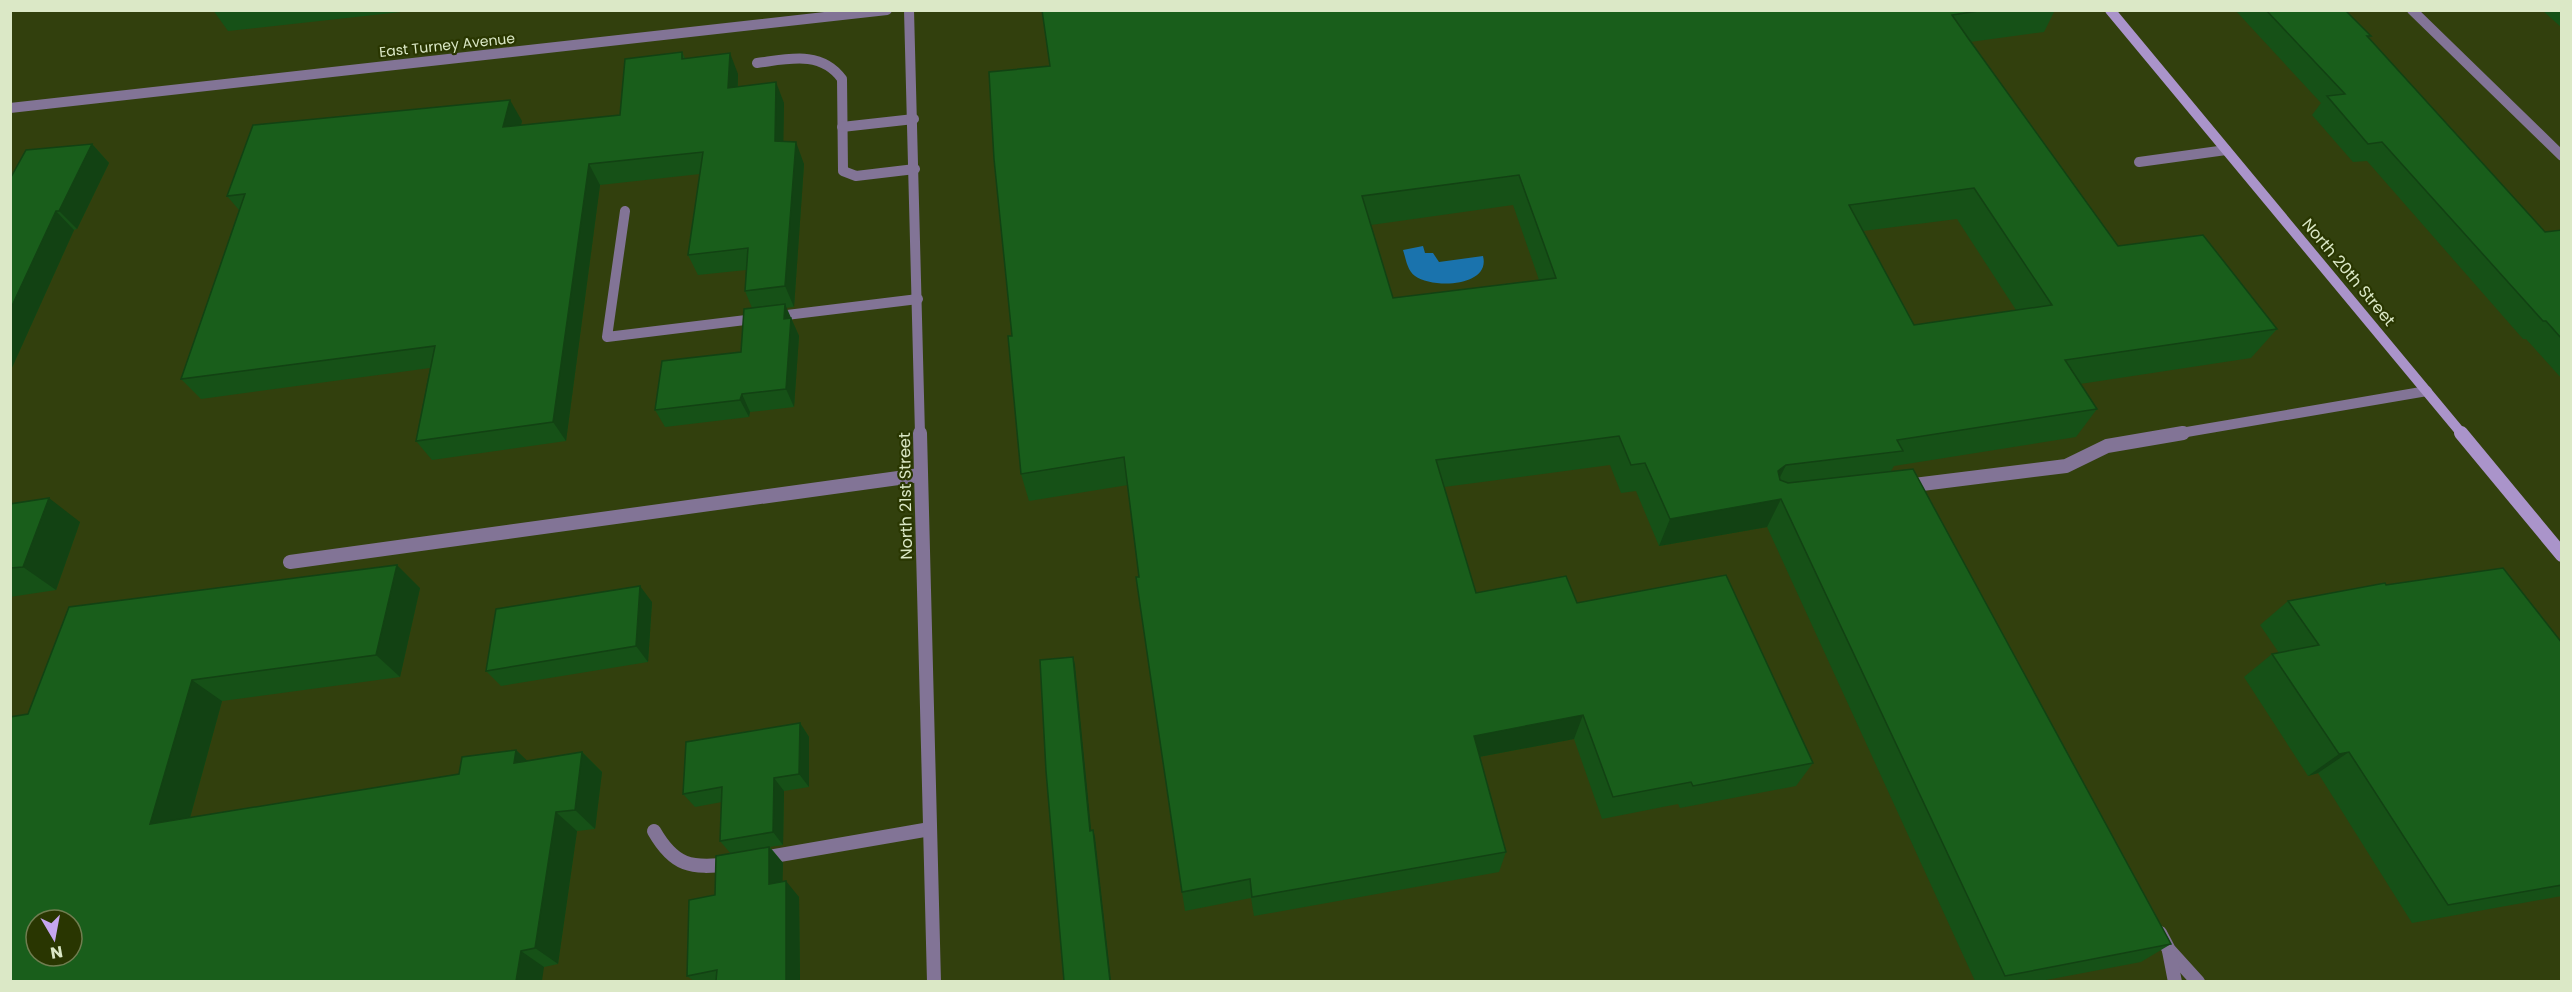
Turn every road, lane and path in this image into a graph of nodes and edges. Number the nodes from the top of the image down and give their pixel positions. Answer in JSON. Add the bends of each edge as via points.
{"nodes":[{"id":1,"x":887,"y":10,"type":"edge"},
{"id":2,"x":909,"y":10,"type":"edge"},
{"id":3,"x":2110,"y":10,"type":"edge"},
{"id":4,"x":2412,"y":10,"type":"edge"},
{"id":5,"x":757,"y":63,"type":"dead end"},
{"id":6,"x":10,"y":108,"type":"edge"},
{"id":7,"x":914,"y":119,"type":"junction"},
{"id":8,"x":842,"y":127,"type":"junction"},
{"id":9,"x":2226,"y":150,"type":"junction"},
{"id":10,"x":2562,"y":156,"type":"edge"},
{"id":11,"x":2139,"y":162,"type":"dead end"},
{"id":12,"x":915,"y":169,"type":"junction"},
{"id":13,"x":625,"y":211,"type":"dead end"},
{"id":14,"x":918,"y":299,"type":"junction"},
{"id":15,"x":2427,"y":391,"type":"junction"},
{"id":16,"x":920,"y":475,"type":"junction"},
{"id":17,"x":1925,"y":506,"type":"edge"},
{"id":18,"x":2562,"y":555,"type":"edge"},
{"id":19,"x":290,"y":562,"type":"dead end"},
{"id":20,"x":930,"y":829,"type":"junction"},
{"id":21,"x":654,"y":831,"type":"dead end"},
{"id":22,"x":2152,"y":919,"type":"edge"},
{"id":23,"x":2169,"y":950,"type":"junction"},
{"id":24,"x":934,"y":981,"type":"edge"},
{"id":25,"x":2175,"y":981,"type":"edge"},
{"id":26,"x":2198,"y":981,"type":"edge"}],
"edges":[{"from":1,"to":6,"type":"street","name":"East Turney Avenue"},
{"from":2,"to":7,"type":"street","name":"North 21st Street"},
{"from":3,"to":9,"type":"street","name":"North 20th Street"},
{"from":4,"to":10,"type":"street"},
{"from":5,"to":8,"type":"street","via":[[807,57],[838,71],[842,79]]},
{"from":7,"to":8,"type":"street"},
{"from":7,"to":12,"type":"street","name":"North 21st Street"},
{"from":8,"to":12,"type":"street","via":[[843,171],[856,176]]},
{"from":9,"to":11,"type":"street"},
{"from":9,"to":15,"type":"street","name":"North 20th Street"},
{"from":12,"to":14,"type":"street","name":"North 21st Street"},
{"from":13,"to":14,"type":"street","via":[[607,338]]},
{"from":14,"to":16,"type":"street","name":"North 21st Street"},
{"from":15,"to":17,"type":"street","via":[[2107,446],[2066,466],[1908,486]]},
{"from":15,"to":18,"type":"street","name":"North 20th Street"},
{"from":16,"to":19,"type":"street"},
{"from":16,"to":20,"type":"street","name":"North 21st Street"},
{"from":20,"to":21,"type":"street","via":[[720,865],[686,865],[665,852]]},
{"from":20,"to":24,"type":"street","name":"North 21st Street"},
{"from":22,"to":23,"type":"street"},
{"from":23,"to":25,"type":"street"},
{"from":23,"to":26,"type":"street"}]}
